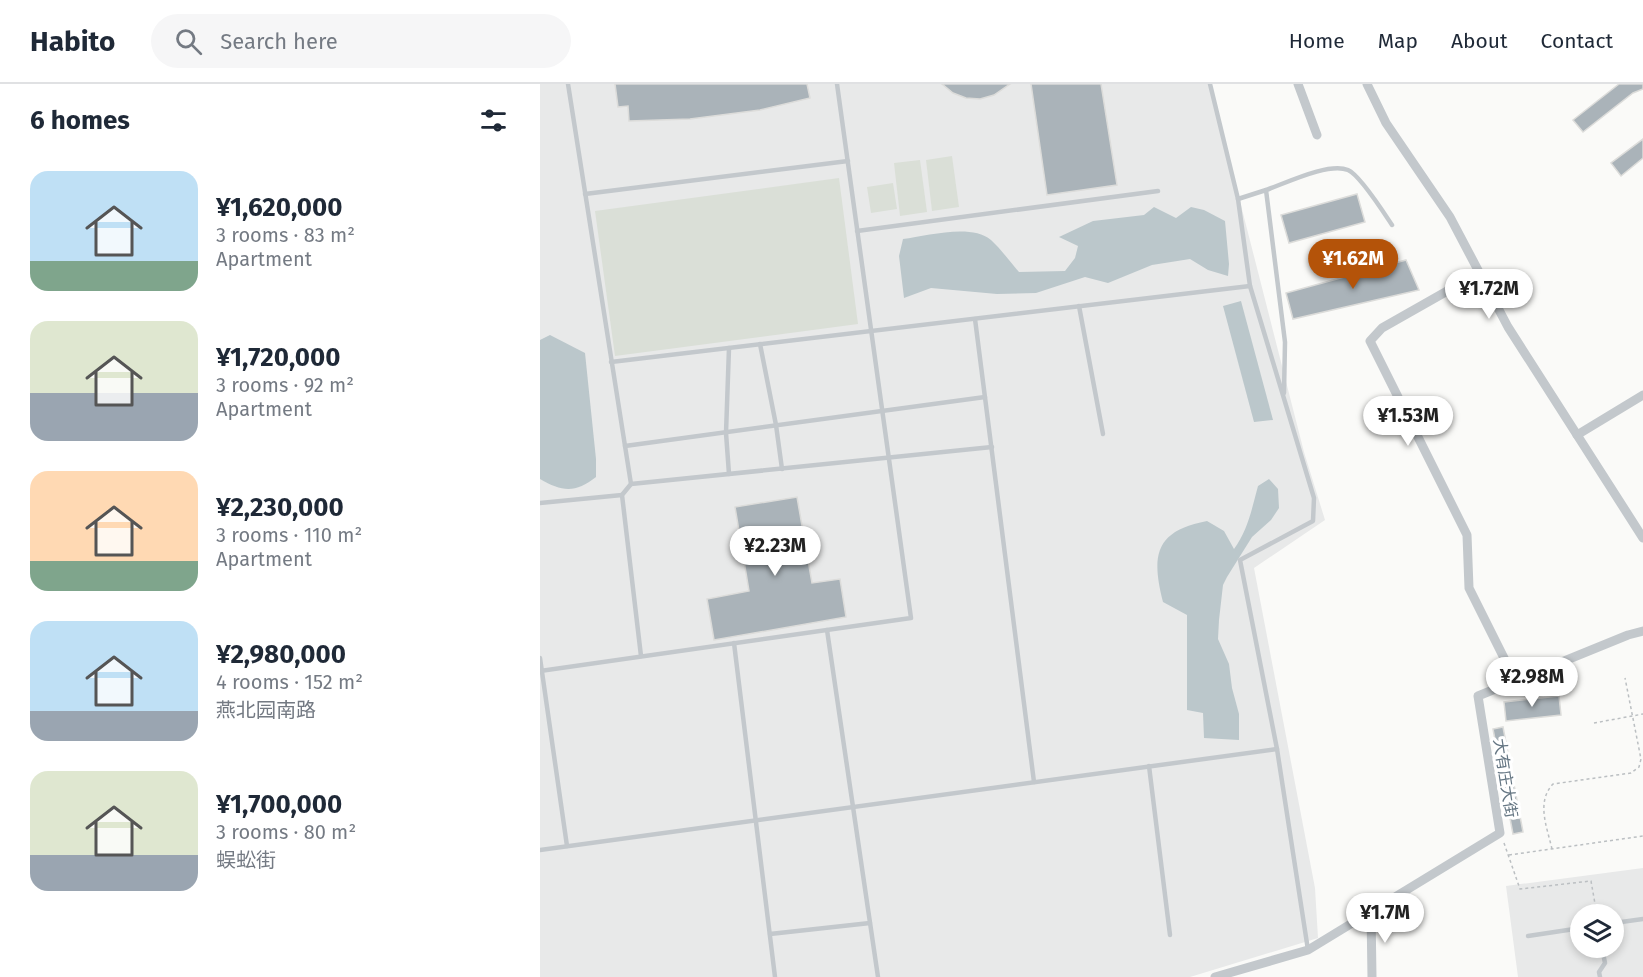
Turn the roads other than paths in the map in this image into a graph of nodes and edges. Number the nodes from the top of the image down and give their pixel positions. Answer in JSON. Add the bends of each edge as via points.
{"nodes":[{"id":1,"x":568,"y":84,"type":"edge"},
{"id":2,"x":837,"y":84,"type":"edge"},
{"id":3,"x":1210,"y":84,"type":"edge"},
{"id":4,"x":1298,"y":84,"type":"edge"},
{"id":5,"x":1367,"y":84,"type":"edge"},
{"id":6,"x":1317,"y":135,"type":"dead end"},
{"id":7,"x":848,"y":161,"type":"junction"},
{"id":8,"x":1266,"y":190,"type":"junction"},
{"id":9,"x":1158,"y":191,"type":"dead end"},
{"id":10,"x":585,"y":194,"type":"junction"},
{"id":11,"x":1238,"y":199,"type":"junction"},
{"id":12,"x":1392,"y":225,"type":"dead end"},
{"id":13,"x":857,"y":231,"type":"junction"},
{"id":14,"x":1479,"y":273,"type":"junction"},
{"id":15,"x":1250,"y":286,"type":"junction"},
{"id":16,"x":1079,"y":306,"type":"junction"},
{"id":17,"x":975,"y":319,"type":"junction"},
{"id":18,"x":871,"y":331,"type":"junction"},
{"id":19,"x":760,"y":344,"type":"junction"},
{"id":20,"x":729,"y":348,"type":"junction"},
{"id":21,"x":611,"y":362,"type":"junction"},
{"id":22,"x":1643,"y":395,"type":"edge"},
{"id":23,"x":985,"y":397,"type":"junction"},
{"id":24,"x":1284,"y":398,"type":"junction"},
{"id":25,"x":882,"y":410,"type":"junction"},
{"id":26,"x":776,"y":425,"type":"junction"},
{"id":27,"x":726,"y":433,"type":"junction"},
{"id":28,"x":1103,"y":434,"type":"dead end"},
{"id":29,"x":1577,"y":435,"type":"junction"},
{"id":30,"x":625,"y":446,"type":"junction"},
{"id":31,"x":992,"y":447,"type":"junction"},
{"id":32,"x":889,"y":457,"type":"junction"},
{"id":33,"x":782,"y":469,"type":"junction"},
{"id":34,"x":729,"y":474,"type":"junction"},
{"id":35,"x":631,"y":484,"type":"junction"},
{"id":36,"x":622,"y":495,"type":"junction"},
{"id":37,"x":540,"y":503,"type":"edge"},
{"id":38,"x":1643,"y":538,"type":"edge"},
{"id":39,"x":827,"y":630,"type":"junction"},
{"id":40,"x":1643,"y":631,"type":"edge"},
{"id":41,"x":734,"y":643,"type":"junction"},
{"id":42,"x":641,"y":656,"type":"junction"},
{"id":43,"x":540,"y":658,"type":"edge"},
{"id":44,"x":541,"y":670,"type":"edge"},
{"id":45,"x":1515,"y":680,"type":"junction"},
{"id":46,"x":1277,"y":749,"type":"junction"},
{"id":47,"x":1149,"y":766,"type":"junction"},
{"id":48,"x":1034,"y":782,"type":"junction"},
{"id":49,"x":853,"y":807,"type":"junction"},
{"id":50,"x":756,"y":820,"type":"junction"},
{"id":51,"x":567,"y":846,"type":"junction"},
{"id":52,"x":540,"y":850,"type":"edge"},
{"id":53,"x":1371,"y":912,"type":"junction"},
{"id":54,"x":1643,"y":919,"type":"edge"},
{"id":55,"x":870,"y":922,"type":"junction"},
{"id":56,"x":1624,"y":922,"type":"edge"},
{"id":57,"x":1570,"y":930,"type":"edge"},
{"id":58,"x":770,"y":934,"type":"junction"},
{"id":59,"x":1170,"y":935,"type":"dead end"},
{"id":60,"x":1528,"y":936,"type":"dead end"},
{"id":61,"x":1308,"y":950,"type":"junction"},
{"id":62,"x":1604,"y":958,"type":"edge"},
{"id":63,"x":776,"y":977,"type":"edge"},
{"id":64,"x":878,"y":977,"type":"edge"},
{"id":65,"x":1215,"y":977,"type":"edge"},
{"id":66,"x":1372,"y":977,"type":"edge"},
{"id":67,"x":1600,"y":977,"type":"edge"}],
"edges":[{"from":1,"to":10,"type":"lane"},
{"from":2,"to":7,"type":"lane"},
{"from":3,"to":11,"type":"lane"},
{"from":4,"to":6,"type":"street"},
{"from":5,"to":14,"type":"street","via":[[1386,123],[1450,218]]},
{"from":7,"to":10,"type":"lane"},
{"from":7,"to":13,"type":"lane"},
{"from":8,"to":11,"type":"lane"},
{"from":8,"to":12,"type":"lane","via":[[1333,167],[1349,170]]},
{"from":8,"to":24,"type":"lane","via":[[1285,342]]},
{"from":9,"to":13,"type":"lane"},
{"from":10,"to":21,"type":"lane"},
{"from":11,"to":15,"type":"lane"},
{"from":13,"to":18,"type":"lane"},
{"from":14,"to":29,"type":"street","via":[[1508,327]]},
{"from":14,"to":45,"type":"street","via":[[1382,328],[1370,341],[1467,535],[1469,588]]},
{"from":15,"to":16,"type":"lane"},
{"from":15,"to":24,"type":"lane"},
{"from":16,"to":17,"type":"lane"},
{"from":16,"to":28,"type":"lane"},
{"from":17,"to":18,"type":"lane"},
{"from":17,"to":23,"type":"lane"},
{"from":18,"to":19,"type":"lane"},
{"from":18,"to":25,"type":"lane"},
{"from":19,"to":20,"type":"lane"},
{"from":19,"to":26,"type":"lane"},
{"from":20,"to":21,"type":"lane"},
{"from":20,"to":27,"type":"lane"},
{"from":21,"to":30,"type":"lane"},
{"from":22,"to":29,"type":"street"},
{"from":23,"to":25,"type":"lane"},
{"from":23,"to":31,"type":"lane"},
{"from":24,"to":46,"type":"lane","via":[[1314,498],[1313,521],[1240,560]]},
{"from":25,"to":26,"type":"lane"},
{"from":25,"to":32,"type":"lane"},
{"from":26,"to":27,"type":"lane"},
{"from":26,"to":33,"type":"lane"},
{"from":27,"to":30,"type":"lane"},
{"from":27,"to":34,"type":"lane"},
{"from":29,"to":38,"type":"street"},
{"from":30,"to":35,"type":"lane"},
{"from":31,"to":32,"type":"lane"},
{"from":31,"to":48,"type":"lane"},
{"from":32,"to":33,"type":"lane"},
{"from":32,"to":39,"type":"lane","via":[[911,618]]},
{"from":33,"to":34,"type":"lane"},
{"from":34,"to":35,"type":"lane"},
{"from":35,"to":36,"type":"lane"},
{"from":36,"to":37,"type":"lane"},
{"from":36,"to":42,"type":"lane"},
{"from":39,"to":41,"type":"lane"},
{"from":39,"to":49,"type":"lane"},
{"from":40,"to":45,"type":"street"},
{"from":41,"to":42,"type":"lane"},
{"from":41,"to":50,"type":"lane"},
{"from":42,"to":44,"type":"lane"},
{"from":43,"to":44,"type":"lane"},
{"from":44,"to":51,"type":"lane"},
{"from":45,"to":53,"type":"street","name":"大有庄大街","via":[[1478,696],[1500,833]]},
{"from":46,"to":47,"type":"lane"},
{"from":46,"to":61,"type":"lane"},
{"from":47,"to":48,"type":"lane"},
{"from":47,"to":59,"type":"lane"},
{"from":48,"to":49,"type":"lane"},
{"from":49,"to":50,"type":"lane"},
{"from":49,"to":55,"type":"lane"},
{"from":50,"to":51,"type":"lane"},
{"from":50,"to":58,"type":"lane"},
{"from":51,"to":52,"type":"lane"},
{"from":53,"to":61,"type":"street","name":"大有庄大街"},
{"from":53,"to":66,"type":"street"},
{"from":54,"to":56,"type":"lane"},
{"from":55,"to":58,"type":"lane"},
{"from":55,"to":64,"type":"lane"},
{"from":57,"to":60,"type":"lane"},
{"from":58,"to":63,"type":"lane"},
{"from":61,"to":65,"type":"street","name":"大有庄大街"},
{"from":62,"to":67,"type":"lane"}]}
